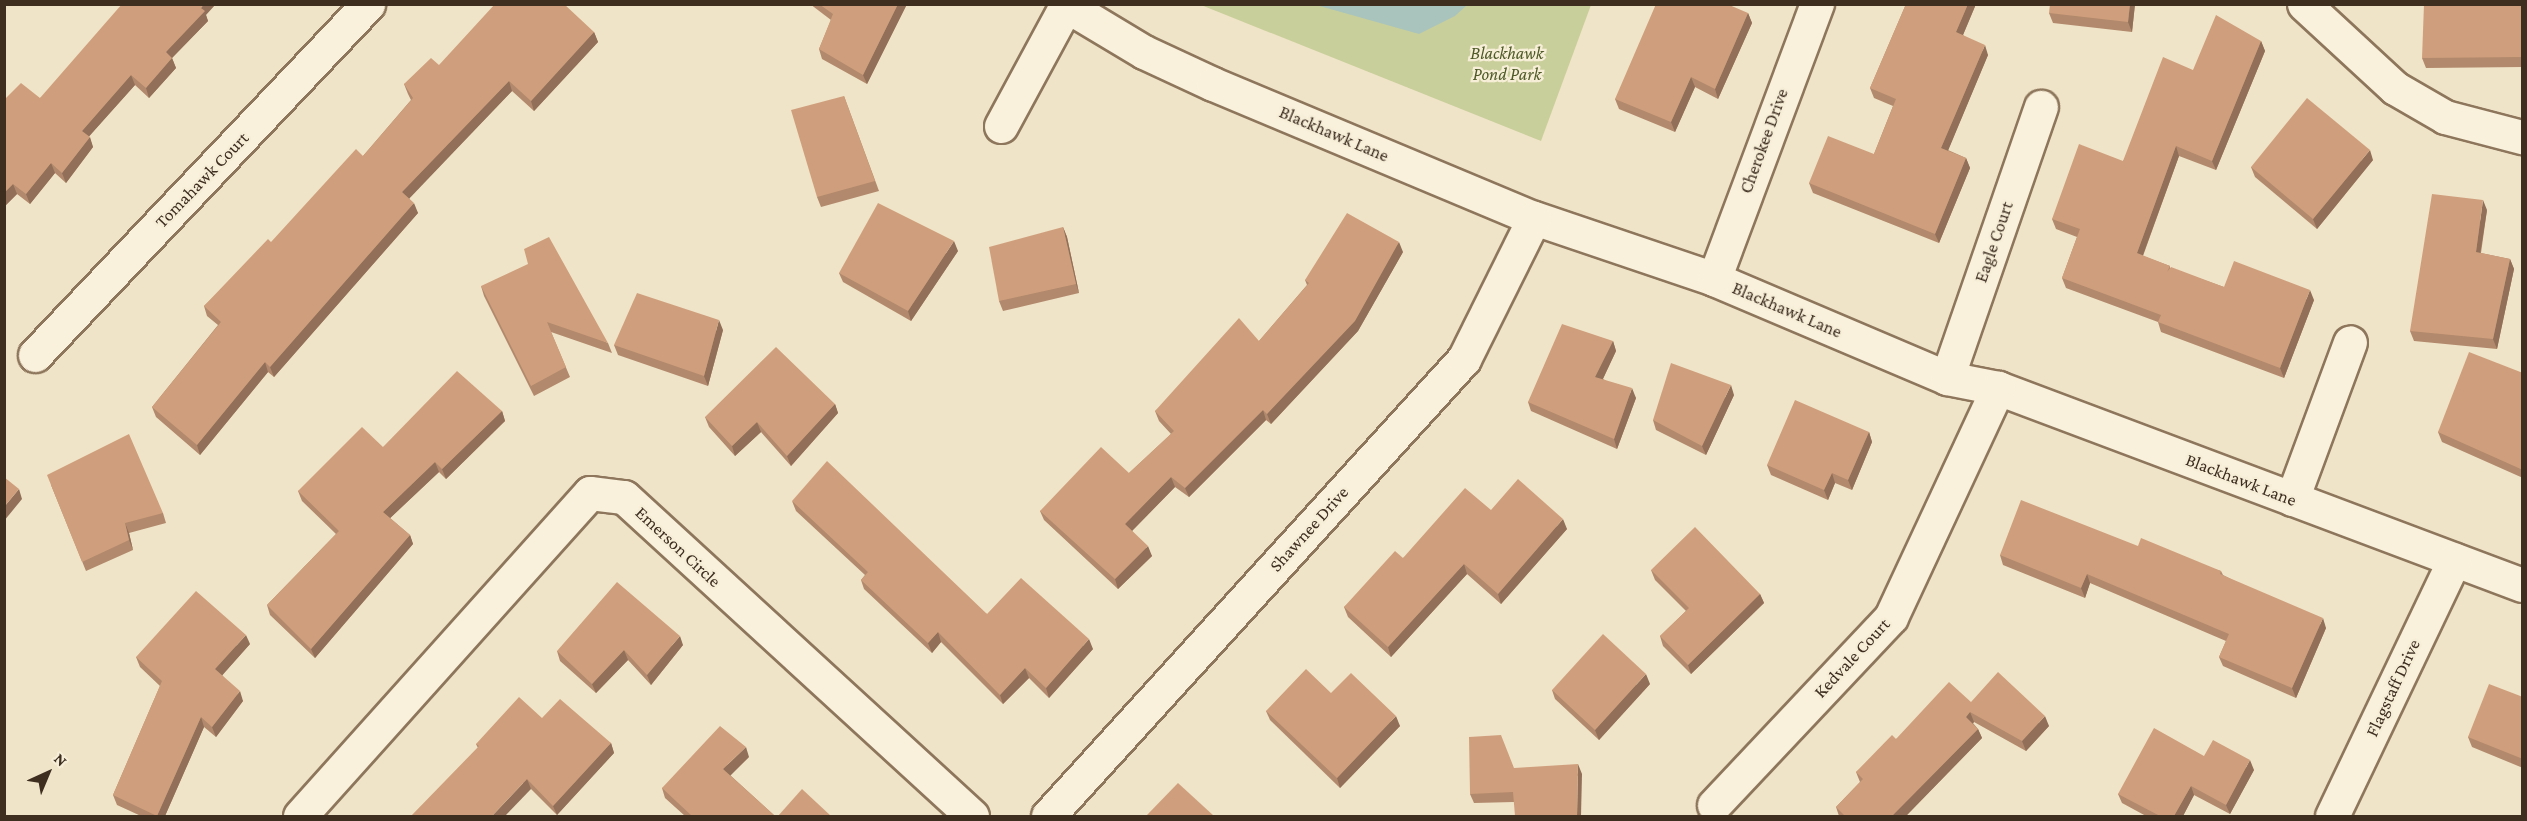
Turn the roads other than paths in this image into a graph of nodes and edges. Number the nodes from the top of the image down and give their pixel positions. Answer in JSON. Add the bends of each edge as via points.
{"nodes":[{"id":1,"x":368,"y":4,"type":"edge"},
{"id":2,"x":1817,"y":4,"type":"edge"},
{"id":3,"x":2304,"y":4,"type":"edge"},
{"id":4,"x":1065,"y":5,"type":"edge"},
{"id":5,"x":2041,"y":107,"type":"dead end"},
{"id":6,"x":1001,"y":126,"type":"dead end"},
{"id":7,"x":2523,"y":137,"type":"edge"},
{"id":8,"x":1534,"y":218,"type":"junction"},
{"id":9,"x":1714,"y":279,"type":"junction"},
{"id":10,"x":2350,"y":342,"type":"dead end"},
{"id":11,"x":35,"y":355,"type":"dead end"},
{"id":12,"x":1947,"y":378,"type":"junction"},
{"id":13,"x":1998,"y":388,"type":"junction"},
{"id":14,"x":2292,"y":499,"type":"junction"},
{"id":15,"x":2454,"y":560,"type":"junction"},
{"id":16,"x":2523,"y":585,"type":"edge"},
{"id":17,"x":1714,"y":805,"type":"dead end"},
{"id":18,"x":300,"y":816,"type":"edge"},
{"id":19,"x":972,"y":816,"type":"edge"},
{"id":20,"x":1047,"y":816,"type":"edge"},
{"id":21,"x":2332,"y":816,"type":"edge"}],
"edges":[{"from":1,"to":11,"type":"street","name":"Tomahawk Court"},
{"from":2,"to":9,"type":"street","name":"Cherokee Drive"},
{"from":3,"to":7,"type":"street","via":[[2395,88],[2445,117]]},
{"from":4,"to":6,"type":"street"},
{"from":4,"to":8,"type":"street","name":"Blackhawk Lane","via":[[1144,52],[1213,84]]},
{"from":5,"to":12,"type":"street","name":"Eagle Court"},
{"from":8,"to":9,"type":"street","name":"Blackhawk Lane"},
{"from":8,"to":20,"type":"street","name":"Shawnee Drive","via":[[1464,359]]},
{"from":9,"to":12,"type":"street","name":"Blackhawk Lane"},
{"from":10,"to":14,"type":"street"},
{"from":12,"to":13,"type":"street","name":"Blackhawk Lane"},
{"from":13,"to":14,"type":"street","name":"Blackhawk Lane"},
{"from":13,"to":17,"type":"street","name":"Kedvale Court","via":[[1891,616]]},
{"from":14,"to":15,"type":"street","name":"Blackhawk Lane"},
{"from":15,"to":16,"type":"street","name":"Blackhawk Lane"},
{"from":15,"to":21,"type":"street","name":"Flagstaff Drive"},
{"from":18,"to":19,"type":"street","name":"Emerson Circle","via":[[590,493],[624,497]]}]}
